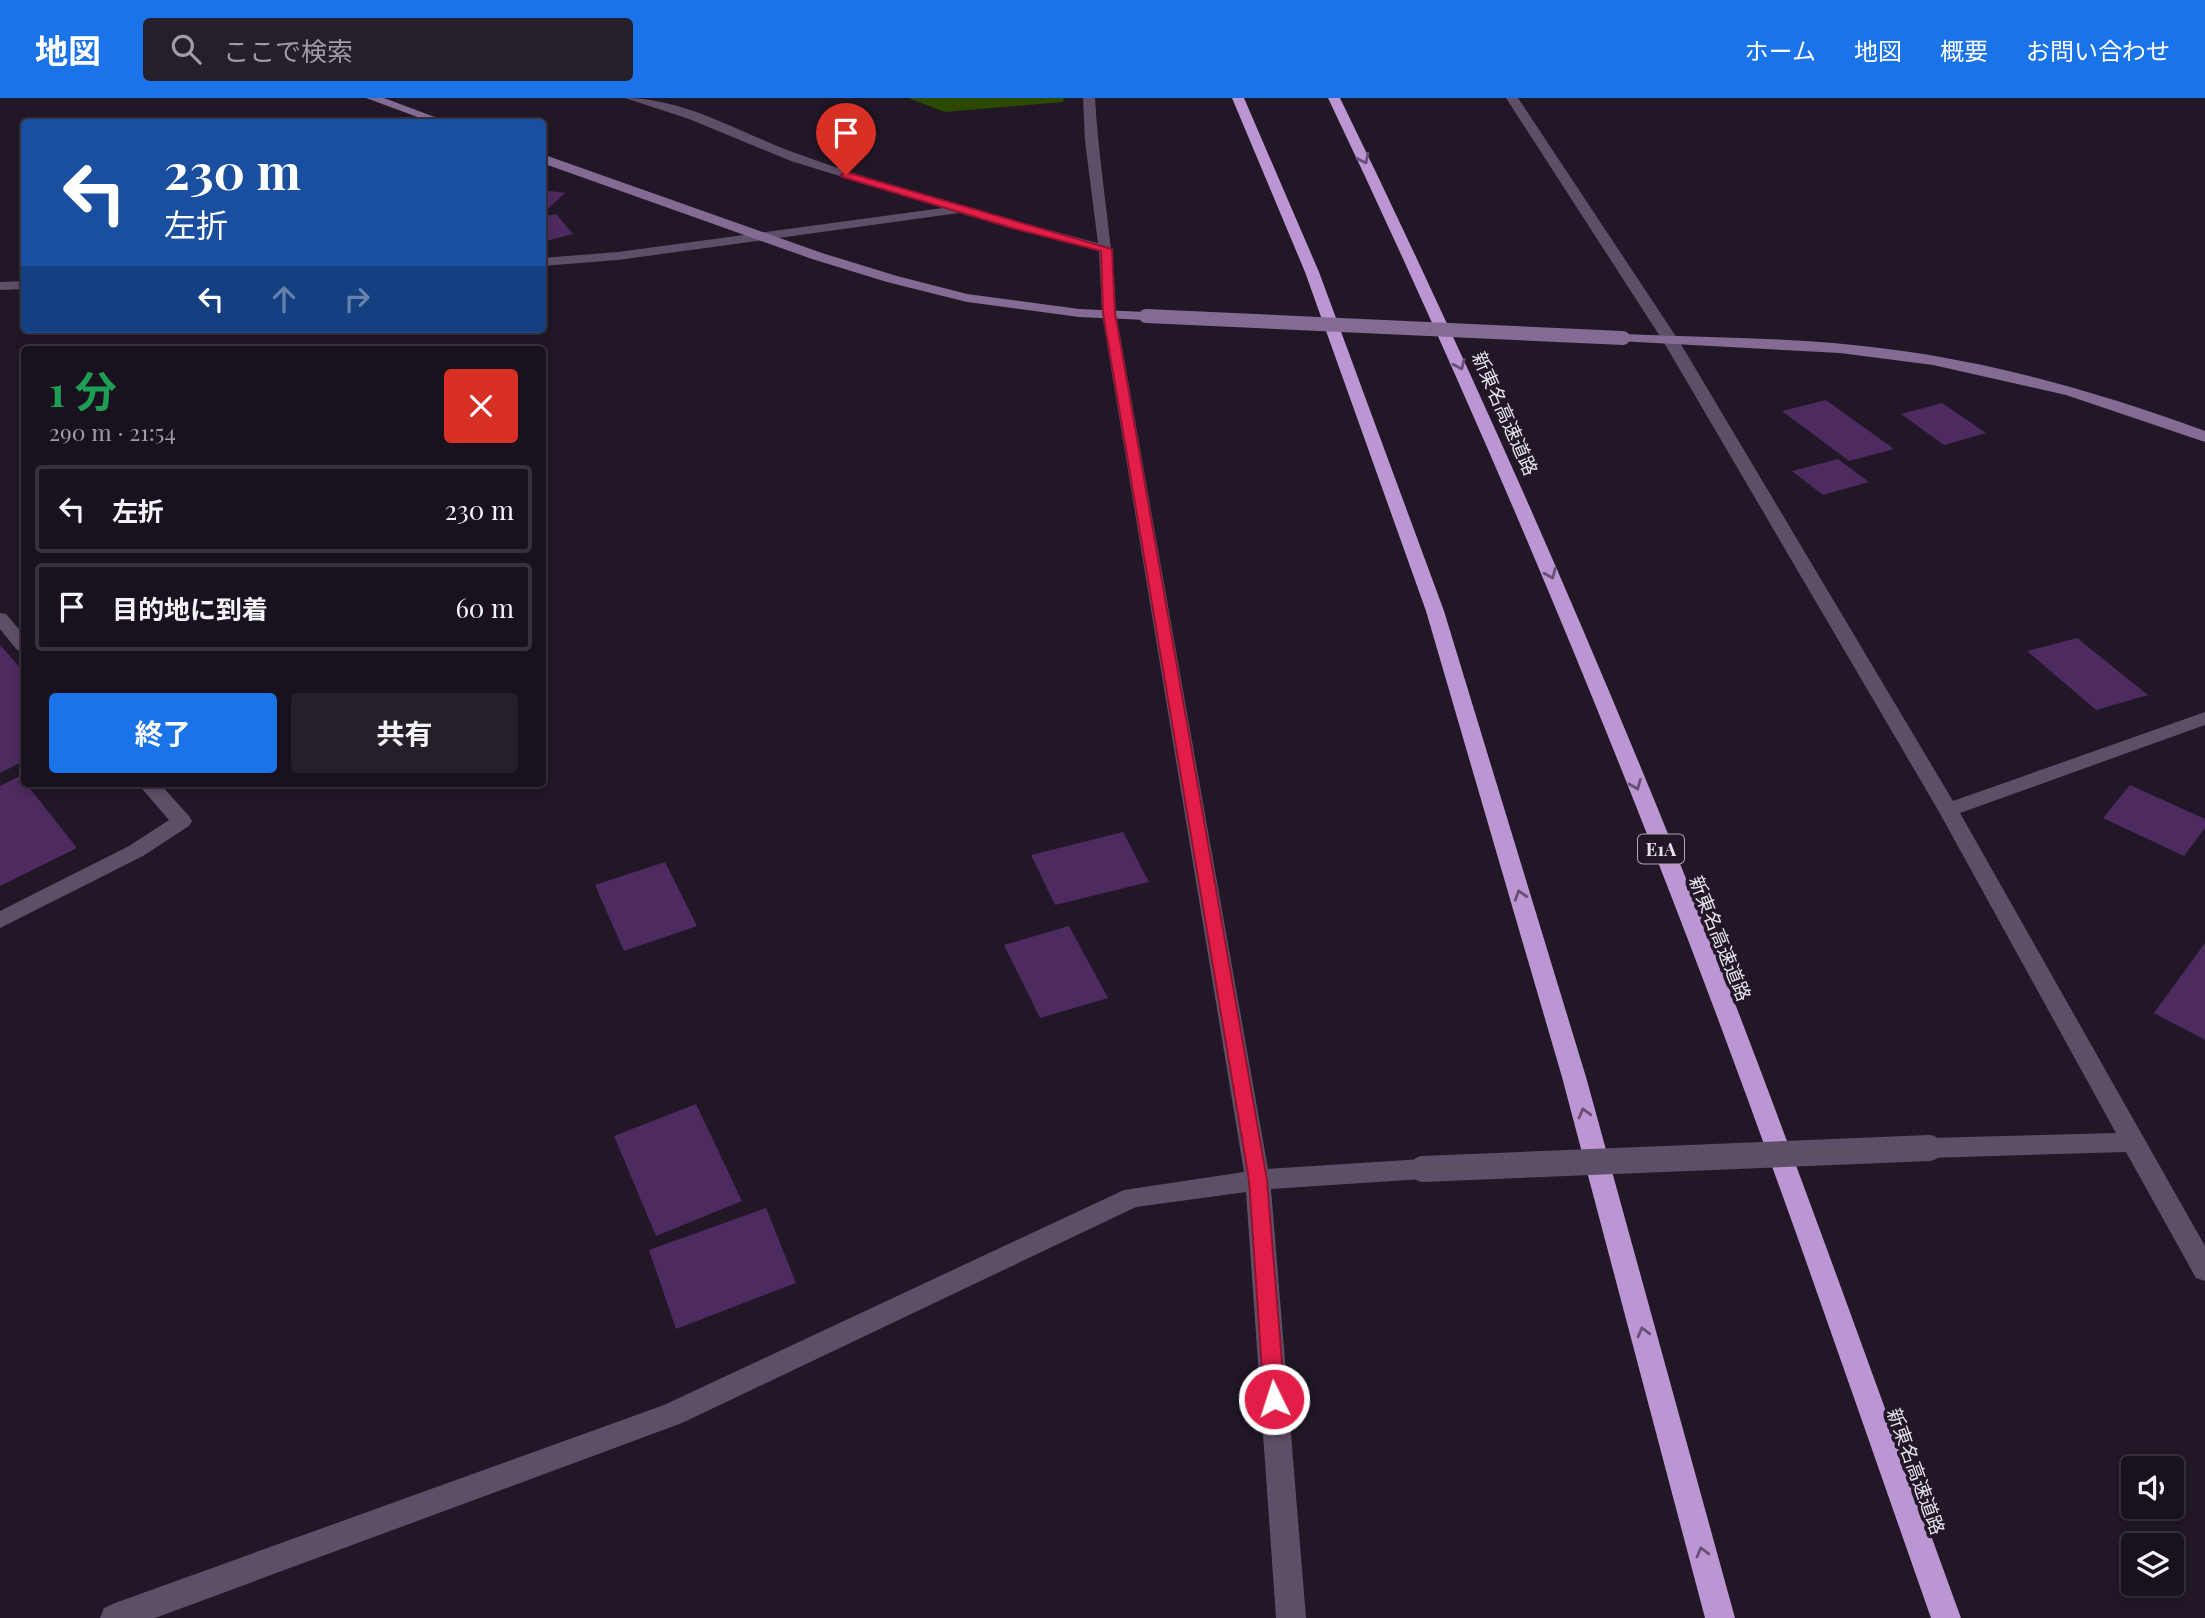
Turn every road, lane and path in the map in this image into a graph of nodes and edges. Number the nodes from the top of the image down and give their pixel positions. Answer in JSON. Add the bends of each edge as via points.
{"nodes":[{"id":1,"x":372,"y":98,"type":"edge"},
{"id":2,"x":631,"y":98,"type":"edge"},
{"id":3,"x":1089,"y":98,"type":"edge"},
{"id":4,"x":1238,"y":98,"type":"edge"},
{"id":5,"x":1334,"y":98,"type":"edge"},
{"id":6,"x":1512,"y":98,"type":"edge"},
{"id":7,"x":433,"y":119,"type":"edge"},
{"id":8,"x":546,"y":159,"type":"edge"},
{"id":9,"x":961,"y":210,"type":"junction"},
{"id":10,"x":764,"y":236,"type":"junction"},
{"id":11,"x":1106,"y":249,"type":"junction"},
{"id":12,"x":546,"y":262,"type":"edge"},
{"id":13,"x":21,"y":285,"type":"edge"},
{"id":14,"x":0,"y":286,"type":"edge"},
{"id":15,"x":1109,"y":313,"type":"junction"},
{"id":16,"x":1671,"y":341,"type":"junction"},
{"id":17,"x":2205,"y":437,"type":"edge"},
{"id":18,"x":0,"y":618,"type":"edge"},
{"id":19,"x":21,"y":642,"type":"edge"},
{"id":20,"x":2205,"y":718,"type":"edge"},
{"id":21,"x":151,"y":787,"type":"edge"},
{"id":22,"x":1948,"y":810,"type":"junction"},
{"id":23,"x":0,"y":920,"type":"edge"},
{"id":24,"x":2135,"y":1142,"type":"junction"},
{"id":25,"x":1258,"y":1180,"type":"junction"},
{"id":26,"x":2205,"y":1270,"type":"edge"},
{"id":27,"x":115,"y":1618,"type":"edge"},
{"id":28,"x":1290,"y":1618,"type":"edge"},
{"id":29,"x":1720,"y":1618,"type":"edge"},
{"id":30,"x":1946,"y":1618,"type":"edge"}],
"edges":[{"from":1,"to":7,"type":"street"},
{"from":2,"to":9,"type":"street","via":[[657,102],[870,184]]},
{"from":3,"to":11,"type":"street"},
{"from":29,"to":4,"type":"highway","one_way":true,"via":[[1574,1077],[1435,611],[1312,272]]},
{"from":5,"to":30,"type":"highway","name":"新東名高速道路","number":"E1A","one_way":true,"via":[[1416,265],[1565,605],[1748,1067]]},
{"from":6,"to":16,"type":"street"},
{"from":8,"to":10,"type":"street"},
{"from":9,"to":10,"type":"street"},
{"from":9,"to":11,"type":"street"},
{"from":10,"to":12,"type":"street"},
{"from":10,"to":15,"type":"street","via":[[892,279],[967,298]]},
{"from":11,"to":15,"type":"street"},
{"from":13,"to":14,"type":"street"},
{"from":15,"to":16,"type":"street","bridge":true},
{"from":15,"to":25,"type":"street"},
{"from":16,"to":17,"type":"street","via":[[1840,348],[1949,363],[2063,390]]},
{"from":16,"to":22,"type":"street"},
{"from":18,"to":19,"type":"street"},
{"from":20,"to":22,"type":"street"},
{"from":21,"to":23,"type":"street","via":[[182,821],[136,851]]},
{"from":22,"to":24,"type":"street"},
{"from":24,"to":25,"type":"street","bridge":true,"via":[[1423,1169]]},
{"from":24,"to":26,"type":"street"},
{"from":25,"to":27,"type":"street","via":[[1133,1197],[672,1414]]},
{"from":25,"to":28,"type":"street"}]}
